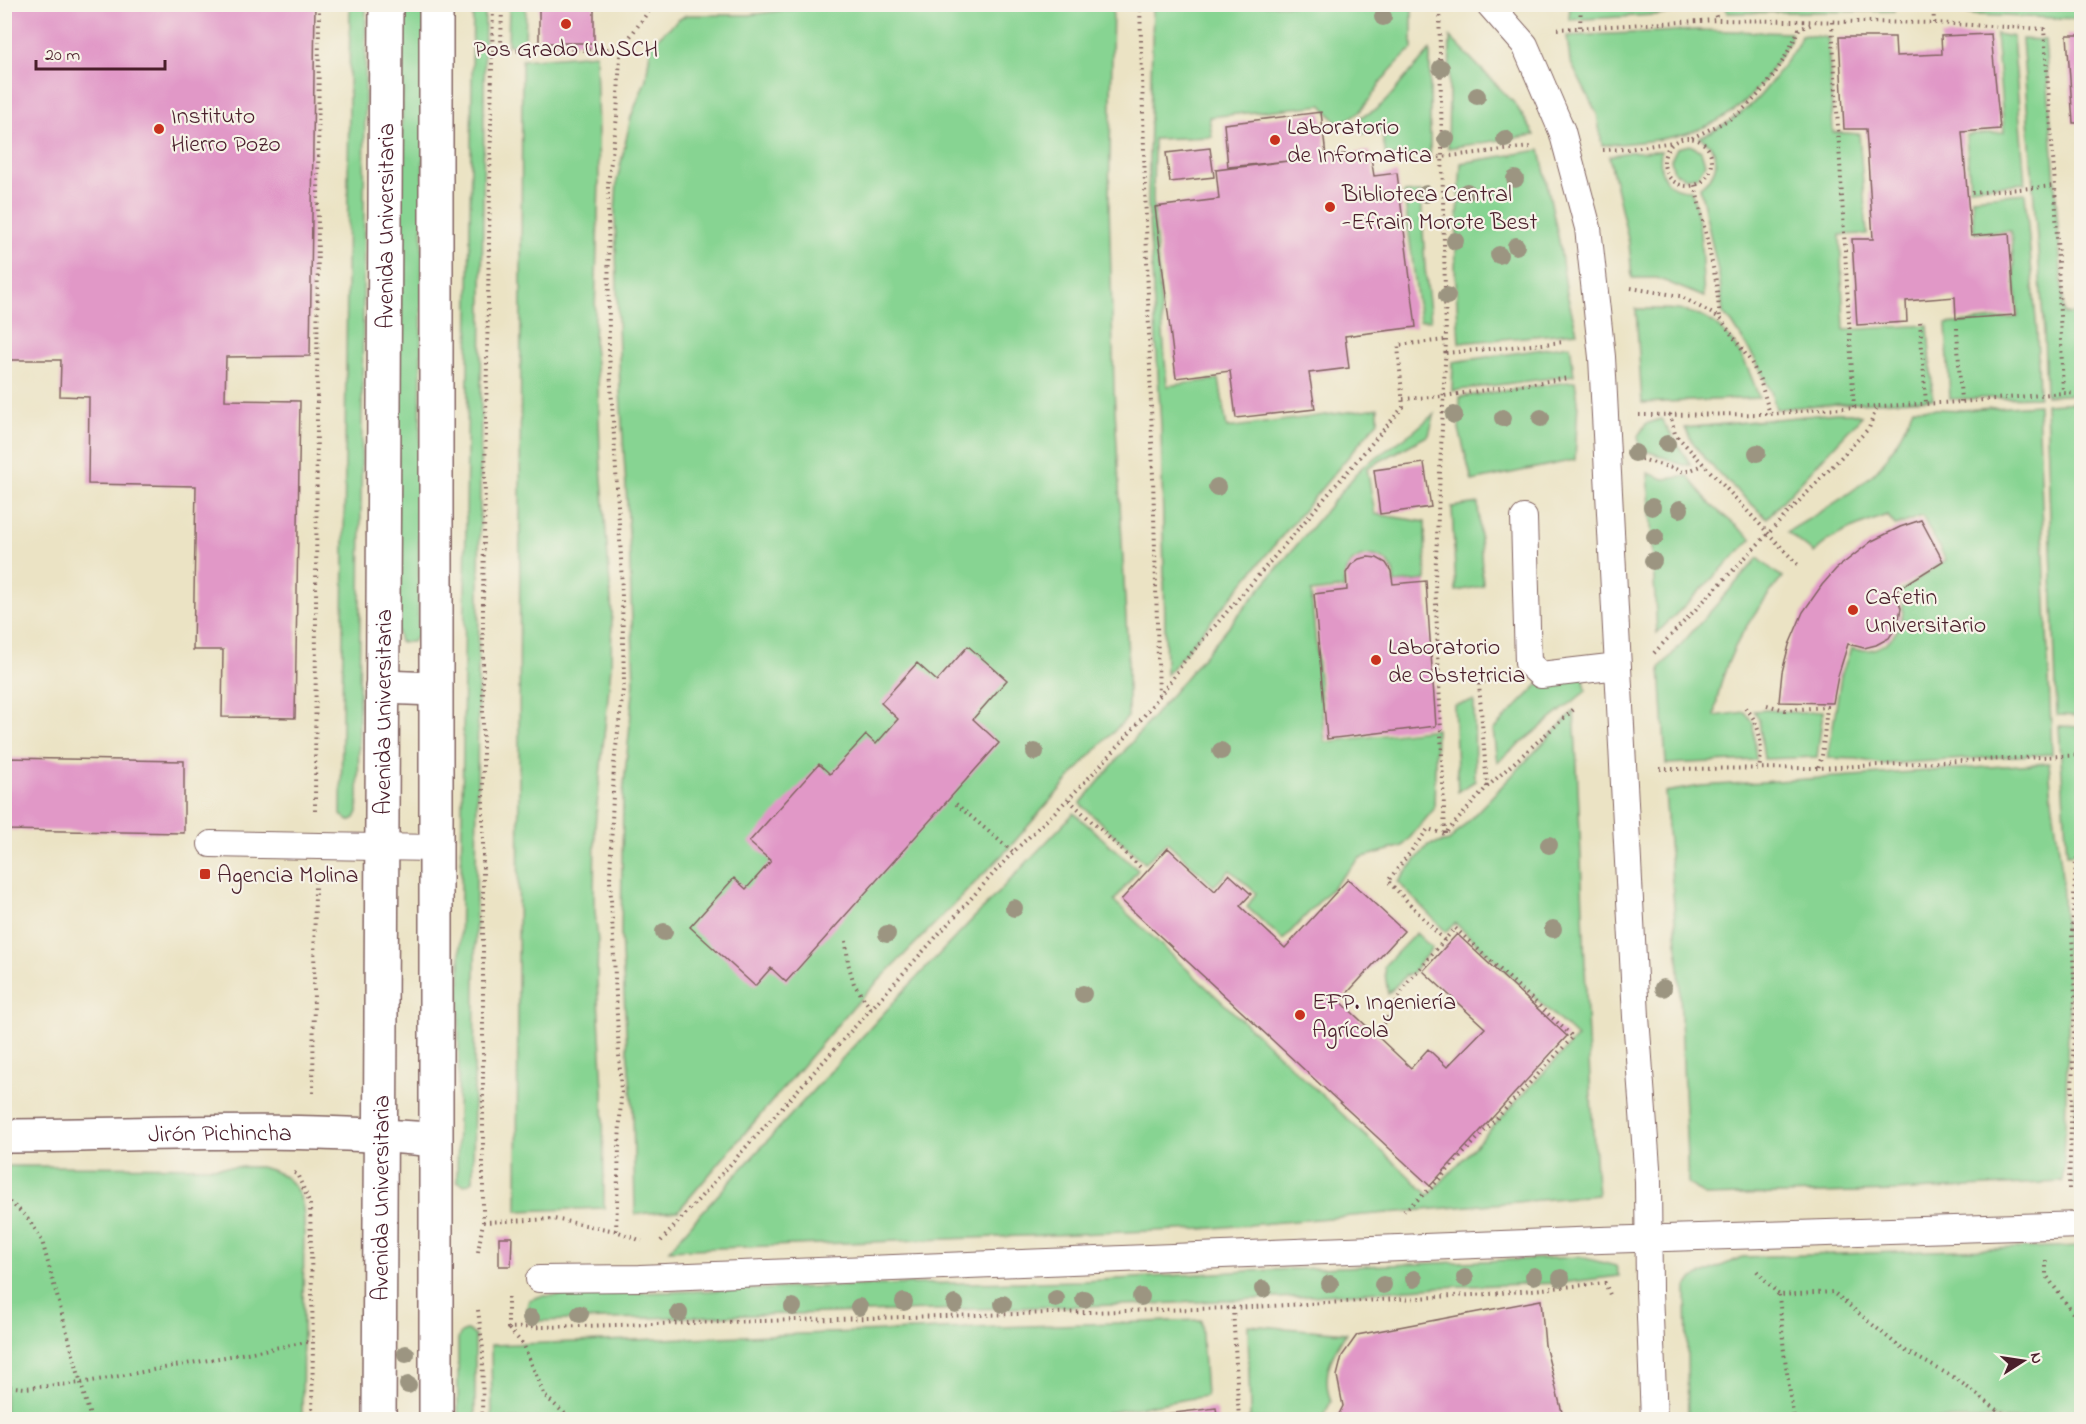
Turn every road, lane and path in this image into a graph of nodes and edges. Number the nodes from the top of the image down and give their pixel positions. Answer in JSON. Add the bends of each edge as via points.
{"nodes":[{"id":1,"x":319,"y":4,"type":"edge"},
{"id":2,"x":386,"y":4,"type":"edge"},
{"id":3,"x":436,"y":4,"type":"edge"},
{"id":4,"x":493,"y":4,"type":"edge"},
{"id":5,"x":502,"y":4,"type":"edge"},
{"id":6,"x":740,"y":4,"type":"edge"},
{"id":7,"x":1140,"y":4,"type":"edge"},
{"id":8,"x":1439,"y":4,"type":"edge"},
{"id":9,"x":1490,"y":4,"type":"edge"},
{"id":10,"x":1581,"y":4,"type":"edge"},
{"id":11,"x":1712,"y":4,"type":"edge"},
{"id":12,"x":1933,"y":4,"type":"edge"},
{"id":13,"x":659,"y":6,"type":"edge"},
{"id":14,"x":1717,"y":20,"type":"junction"},
{"id":15,"x":1819,"y":22,"type":"junction"},
{"id":16,"x":1832,"y":22,"type":"junction"},
{"id":17,"x":1934,"y":23,"type":"junction"},
{"id":18,"x":1580,"y":27,"type":"junction"},
{"id":19,"x":1553,"y":29,"type":"dead end"},
{"id":20,"x":621,"y":49,"type":"junction"},
{"id":21,"x":1692,"y":138,"type":"junction"},
{"id":22,"x":1676,"y":141,"type":"junction"},
{"id":23,"x":1534,"y":147,"type":"dead end"},
{"id":24,"x":1599,"y":150,"type":"dead end"},
{"id":25,"x":1443,"y":157,"type":"junction"},
{"id":26,"x":1415,"y":160,"type":"dead end"},
{"id":27,"x":1695,"y":185,"type":"junction"},
{"id":28,"x":2055,"y":186,"type":"junction"},
{"id":29,"x":1972,"y":193,"type":"dead end"},
{"id":30,"x":1621,"y":287,"type":"dead end"},
{"id":31,"x":1720,"y":318,"type":"junction"},
{"id":32,"x":1920,"y":322,"type":"dead end"},
{"id":33,"x":1957,"y":328,"type":"dead end"},
{"id":34,"x":1446,"y":340,"type":"junction"},
{"id":35,"x":1574,"y":341,"type":"dead end"},
{"id":36,"x":1446,"y":352,"type":"junction"},
{"id":37,"x":1570,"y":378,"type":"dead end"},
{"id":38,"x":2063,"y":393,"type":"junction"},
{"id":39,"x":2081,"y":394,"type":"edge"},
{"id":40,"x":1444,"y":396,"type":"junction"},
{"id":41,"x":1403,"y":399,"type":"junction"},
{"id":42,"x":1961,"y":402,"type":"junction"},
{"id":43,"x":1926,"y":403,"type":"junction"},
{"id":44,"x":1878,"y":406,"type":"junction"},
{"id":45,"x":1854,"y":408,"type":"junction"},
{"id":46,"x":1670,"y":414,"type":"junction"},
{"id":47,"x":1770,"y":414,"type":"junction"},
{"id":48,"x":1635,"y":415,"type":"dead end"},
{"id":49,"x":1641,"y":459,"type":"dead end"},
{"id":50,"x":1704,"y":465,"type":"junction"},
{"id":51,"x":2082,"y":492,"type":"edge"},
{"id":52,"x":1524,"y":518,"type":"dead end"},
{"id":53,"x":1769,"y":535,"type":"junction"},
{"id":54,"x":1799,"y":566,"type":"dead end"},
{"id":55,"x":1654,"y":654,"type":"dead end"},
{"id":56,"x":1606,"y":668,"type":"junction"},
{"id":57,"x":1479,"y":684,"type":"dead end"},
{"id":58,"x":382,"y":687,"type":"junction"},
{"id":59,"x":435,"y":689,"type":"junction"},
{"id":60,"x":1159,"y":699,"type":"junction"},
{"id":61,"x":1767,"y":705,"type":"dead end"},
{"id":62,"x":1745,"y":708,"type":"dead end"},
{"id":63,"x":2082,"y":756,"type":"edge"},
{"id":64,"x":1818,"y":768,"type":"junction"},
{"id":65,"x":1759,"y":769,"type":"junction"},
{"id":66,"x":1659,"y":781,"type":"dead end"},
{"id":67,"x":1487,"y":788,"type":"junction"},
{"id":68,"x":1069,"y":800,"type":"junction"},
{"id":69,"x":956,"y":804,"type":"dead end"},
{"id":70,"x":1446,"y":834,"type":"junction"},
{"id":71,"x":211,"y":844,"type":"dead end"},
{"id":72,"x":315,"y":847,"type":"junction"},
{"id":73,"x":381,"y":848,"type":"junction"},
{"id":74,"x":435,"y":848,"type":"junction"},
{"id":75,"x":1013,"y":852,"type":"junction"},
{"id":76,"x":2082,"y":852,"type":"edge"},
{"id":77,"x":2082,"y":859,"type":"edge"},
{"id":78,"x":2076,"y":860,"type":"junction"},
{"id":79,"x":1140,"y":867,"type":"dead end"},
{"id":80,"x":846,"y":941,"type":"dead end"},
{"id":81,"x":1444,"y":941,"type":"junction"},
{"id":82,"x":871,"y":1009,"type":"junction"},
{"id":83,"x":1376,"y":1032,"type":"dead end"},
{"id":84,"x":313,"y":1133,"type":"junction"},
{"id":85,"x":379,"y":1135,"type":"junction"},
{"id":86,"x":4,"y":1136,"type":"edge"},
{"id":87,"x":435,"y":1140,"type":"junction"},
{"id":88,"x":291,"y":1171,"type":"dead end"},
{"id":89,"x":2069,"y":1189,"type":"junction"},
{"id":90,"x":2075,"y":1189,"type":"dead end"},
{"id":91,"x":2058,"y":1191,"type":"dead end"},
{"id":92,"x":4,"y":1200,"type":"edge"},
{"id":93,"x":1399,"y":1216,"type":"dead end"},
{"id":94,"x":483,"y":1222,"type":"junction"},
{"id":95,"x":2082,"y":1225,"type":"edge"},
{"id":96,"x":2046,"y":1227,"type":"junction"},
{"id":97,"x":616,"y":1231,"type":"junction"},
{"id":98,"x":1726,"y":1237,"type":"junction"},
{"id":99,"x":1650,"y":1240,"type":"junction"},
{"id":100,"x":646,"y":1242,"type":"dead end"},
{"id":101,"x":668,"y":1245,"type":"dead end"},
{"id":102,"x":477,"y":1255,"type":"dead end"},
{"id":103,"x":539,"y":1279,"type":"dead end"},
{"id":104,"x":507,"y":1288,"type":"dead end"},
{"id":105,"x":1610,"y":1292,"type":"dead end"},
{"id":106,"x":1779,"y":1294,"type":"junction"},
{"id":107,"x":478,"y":1308,"type":"dead end"},
{"id":108,"x":1233,"y":1308,"type":"junction"},
{"id":109,"x":2082,"y":1326,"type":"edge"},
{"id":110,"x":508,"y":1328,"type":"junction"},
{"id":111,"x":314,"y":1341,"type":"junction"},
{"id":112,"x":81,"y":1383,"type":"junction"},
{"id":113,"x":4,"y":1386,"type":"edge"},
{"id":114,"x":91,"y":1419,"type":"edge"},
{"id":115,"x":312,"y":1419,"type":"edge"},
{"id":116,"x":379,"y":1419,"type":"edge"},
{"id":117,"x":436,"y":1419,"type":"edge"},
{"id":118,"x":482,"y":1419,"type":"edge"},
{"id":119,"x":572,"y":1419,"type":"edge"},
{"id":120,"x":1239,"y":1419,"type":"edge"},
{"id":121,"x":1654,"y":1419,"type":"edge"},
{"id":122,"x":1794,"y":1419,"type":"edge"},
{"id":123,"x":2011,"y":1419,"type":"edge"}],
"edges":[{"from":1,"to":72,"type":"path"},
{"from":2,"to":58,"type":"street","name":"Avenida Universitaria"},
{"from":3,"to":59,"type":"street"},
{"from":4,"to":94,"type":"path","via":[[483,598]]},
{"from":5,"to":20,"type":"path","via":[[501,47],[507,51]]},
{"from":6,"to":13,"type":"path"},
{"from":7,"to":60,"type":"path"},
{"from":8,"to":25,"type":"path"},
{"from":9,"to":56,"type":"lane","via":[[1525,45],[1562,131],[1588,228],[1602,357]]},
{"from":10,"to":18,"type":"path"},
{"from":11,"to":14,"type":"path"},
{"from":12,"to":17,"type":"path"},
{"from":13,"to":20,"type":"path","via":[[648,12]]},
{"from":14,"to":15,"type":"path"},
{"from":14,"to":18,"type":"path"},
{"from":15,"to":16,"type":"path"},
{"from":15,"to":21,"type":"path","via":[[1799,29],[1791,48],[1748,105]]},
{"from":16,"to":17,"type":"path"},
{"from":16,"to":45,"type":"path"},
{"from":17,"to":28,"type":"path","via":[[2044,29]]},
{"from":18,"to":19,"type":"path"},
{"from":20,"to":97,"type":"path","via":[[608,184],[609,351],[624,682],[614,764],[610,880],[621,1093]]},
{"from":21,"to":22,"type":"path"},
{"from":21,"to":27,"type":"path","via":[[1702,143],[1711,156],[1712,166],[1705,179]]},
{"from":22,"to":24,"type":"path"},
{"from":22,"to":27,"type":"path","via":[[1666,152],[1666,173],[1683,186]]},
{"from":23,"to":25,"type":"path"},
{"from":25,"to":26,"type":"path"},
{"from":25,"to":34,"type":"path"},
{"from":27,"to":31,"type":"path"},
{"from":28,"to":29,"type":"path"},
{"from":28,"to":38,"type":"path"},
{"from":30,"to":31,"type":"path","via":[[1680,296]]},
{"from":31,"to":47,"type":"path","via":[[1751,362]]},
{"from":32,"to":43,"type":"path"},
{"from":33,"to":42,"type":"path"},
{"from":34,"to":36,"type":"path"},
{"from":34,"to":41,"type":"path","via":[[1398,345]]},
{"from":35,"to":36,"type":"path"},
{"from":36,"to":40,"type":"path"},
{"from":37,"to":40,"type":"path"},
{"from":38,"to":39,"type":"path"},
{"from":38,"to":42,"type":"path"},
{"from":39,"to":51,"type":"path"},
{"from":40,"to":41,"type":"path"},
{"from":40,"to":70,"type":"path","via":[[1435,580]]},
{"from":41,"to":60,"type":"path","via":[[1403,407],[1183,663]]},
{"from":42,"to":43,"type":"path"},
{"from":43,"to":44,"type":"path"},
{"from":44,"to":45,"type":"path"},
{"from":44,"to":53,"type":"path","via":[[1869,428]]},
{"from":45,"to":47,"type":"path"},
{"from":46,"to":47,"type":"path"},
{"from":46,"to":48,"type":"path"},
{"from":46,"to":50,"type":"path","via":[[1675,434]]},
{"from":49,"to":50,"type":"path","via":[[1684,472]]},
{"from":50,"to":53,"type":"path"},
{"from":52,"to":56,"type":"lane","via":[[1528,663],[1541,675]]},
{"from":53,"to":54,"type":"path"},
{"from":53,"to":55,"type":"path"},
{"from":56,"to":67,"type":"path","via":[[1595,690]]},
{"from":56,"to":99,"type":"lane","via":[[1636,1017]]},
{"from":57,"to":67,"type":"path"},
{"from":58,"to":59,"type":"street"},
{"from":58,"to":73,"type":"street","name":"Avenida Universitaria"},
{"from":59,"to":74,"type":"street"},
{"from":60,"to":68,"type":"path"},
{"from":61,"to":64,"type":"path","via":[[1785,710],[1827,707]]},
{"from":62,"to":65,"type":"path","via":[[1756,721]]},
{"from":63,"to":64,"type":"path"},
{"from":64,"to":65,"type":"path"},
{"from":65,"to":66,"type":"path","via":[[1658,769]]},
{"from":67,"to":70,"type":"path"},
{"from":68,"to":75,"type":"path"},
{"from":68,"to":79,"type":"path"},
{"from":69,"to":75,"type":"path"},
{"from":70,"to":81,"type":"path","via":[[1428,829],[1388,881]]},
{"from":71,"to":72,"type":"lane"},
{"from":72,"to":73,"type":"lane"},
{"from":72,"to":84,"type":"path"},
{"from":73,"to":74,"type":"lane"},
{"from":73,"to":85,"type":"street","name":"Avenida Universitaria"},
{"from":74,"to":87,"type":"street"},
{"from":75,"to":82,"type":"path"},
{"from":76,"to":78,"type":"path"},
{"from":77,"to":78,"type":"path"},
{"from":78,"to":89,"type":"path"},
{"from":80,"to":82,"type":"path","via":[[854,984]]},
{"from":81,"to":83,"type":"path","via":[[1407,984]]},
{"from":81,"to":93,"type":"path","via":[[1455,928],[1573,1037],[1431,1188]]},
{"from":82,"to":101,"type":"path","via":[[656,1246]]},
{"from":84,"to":85,"type":"street","name":"Jirón Pichincha"},
{"from":84,"to":86,"type":"street","name":"Jirón Pichincha"},
{"from":85,"to":87,"type":"street","name":"Jirón Pichincha"},
{"from":85,"to":116,"type":"street","name":"Avenida Universitaria"},
{"from":87,"to":117,"type":"street"},
{"from":88,"to":111,"type":"path","via":[[297,1174],[310,1203]]},
{"from":89,"to":90,"type":"path"},
{"from":89,"to":91,"type":"path"},
{"from":92,"to":112,"type":"path","via":[[20,1211],[42,1241]]},
{"from":94,"to":97,"type":"path","via":[[554,1219]]},
{"from":94,"to":102,"type":"path"},
{"from":95,"to":96,"type":"lane"},
{"from":96,"to":98,"type":"lane"},
{"from":96,"to":109,"type":"path","via":[[2046,1275]]},
{"from":97,"to":100,"type":"path"},
{"from":98,"to":99,"type":"lane"},
{"from":98,"to":106,"type":"path"},
{"from":99,"to":103,"type":"lane"},
{"from":99,"to":121,"type":"lane","via":[[1648,1291]]},
{"from":104,"to":110,"type":"path"},
{"from":105,"to":108,"type":"path","via":[[1605,1283],[1490,1294]]},
{"from":106,"to":122,"type":"path"},
{"from":106,"to":123,"type":"path","via":[[1833,1292],[1902,1348],[1955,1378]]},
{"from":107,"to":118,"type":"path","via":[[483,1349]]},
{"from":108,"to":110,"type":"path"},
{"from":108,"to":120,"type":"path"},
{"from":110,"to":119,"type":"path","via":[[523,1344],[545,1396]]},
{"from":111,"to":112,"type":"path"},
{"from":111,"to":115,"type":"path"},
{"from":112,"to":113,"type":"path"},
{"from":112,"to":114,"type":"path"}]}
